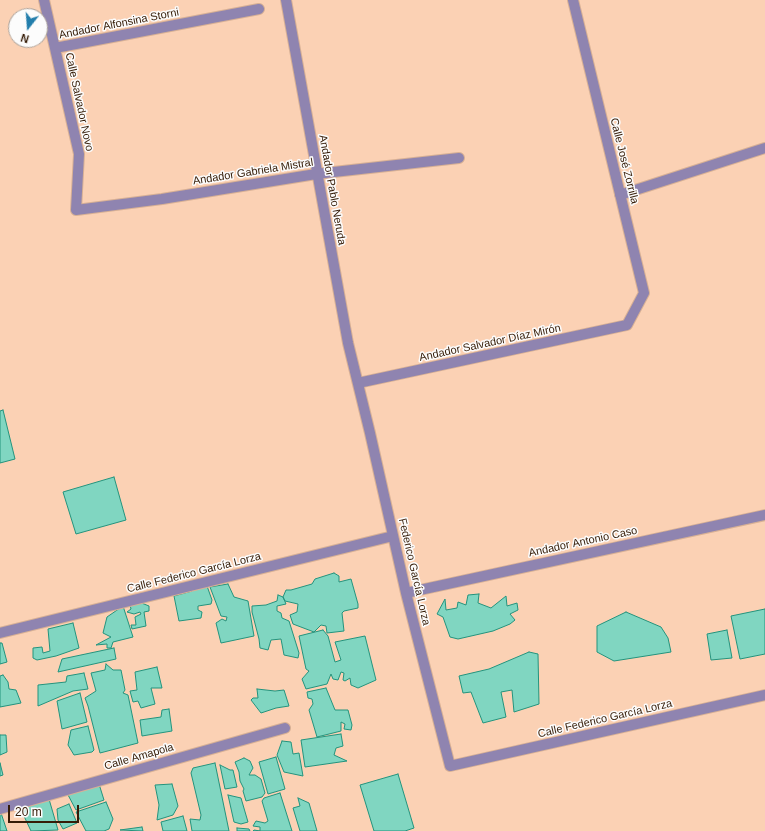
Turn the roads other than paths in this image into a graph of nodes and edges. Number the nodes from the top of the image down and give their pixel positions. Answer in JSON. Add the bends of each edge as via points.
{"nodes":[{"id":1,"x":44,"y":0,"type":"edge"},
{"id":2,"x":286,"y":0,"type":"edge"},
{"id":3,"x":573,"y":0,"type":"edge"},
{"id":4,"x":259,"y":9,"type":"dead end"},
{"id":5,"x":55,"y":48,"type":"junction"},
{"id":6,"x":765,"y":148,"type":"edge"},
{"id":7,"x":459,"y":158,"type":"dead end"},
{"id":8,"x":316,"y":174,"type":"junction"},
{"id":9,"x":620,"y":195,"type":"junction"},
{"id":10,"x":76,"y":210,"type":"joint"},
{"id":11,"x":627,"y":325,"type":"joint"},
{"id":12,"x":358,"y":384,"type":"junction"},
{"id":13,"x":765,"y":515,"type":"edge"},
{"id":14,"x":393,"y":536,"type":"junction"},
{"id":15,"x":406,"y":593,"type":"junction"},
{"id":16,"x":0,"y":633,"type":"edge"},
{"id":17,"x":765,"y":695,"type":"edge"},
{"id":18,"x":285,"y":728,"type":"dead end"},
{"id":19,"x":450,"y":766,"type":"joint"},
{"id":20,"x":0,"y":809,"type":"edge"}],
"edges":[{"from":1,"to":5,"type":"street","name":"Calle Salvador Novo"},
{"from":2,"to":8,"type":"street","name":"Andador Pablo Neruda"},
{"from":3,"to":9,"type":"street","name":"Calle José Zorrilla"},
{"from":4,"to":5,"type":"street","name":"Andador Alfonsina Storni"},
{"from":5,"to":10,"type":"street","name":"Calle Salvador Novo","via":[[79,154]]},
{"from":6,"to":9,"type":"street"},
{"from":7,"to":8,"type":"street","name":"Andador Gabriela Mistral"},
{"from":8,"to":10,"type":"street","name":"Andador Gabriela Mistral"},
{"from":8,"to":12,"type":"street","name":"Andador Pablo Neruda"},
{"from":9,"to":11,"type":"street","name":"Calle José Zorrilla","via":[[644,293]]},
{"from":11,"to":12,"type":"street","name":"Andador Salvador Díaz Mirón"},
{"from":12,"to":14,"type":"street","name":"Federico García Lorza"},
{"from":13,"to":15,"type":"street","name":"Andador Antonio Caso"},
{"from":14,"to":15,"type":"street","name":"Federico García Lorza"},
{"from":14,"to":16,"type":"street","name":"Calle Federico García Lorza"},
{"from":15,"to":19,"type":"street","name":"Federico García Lorza"},
{"from":17,"to":19,"type":"street","name":"Calle Federico García Lorza"},
{"from":18,"to":20,"type":"street","name":"Calle Amapola"}]}
